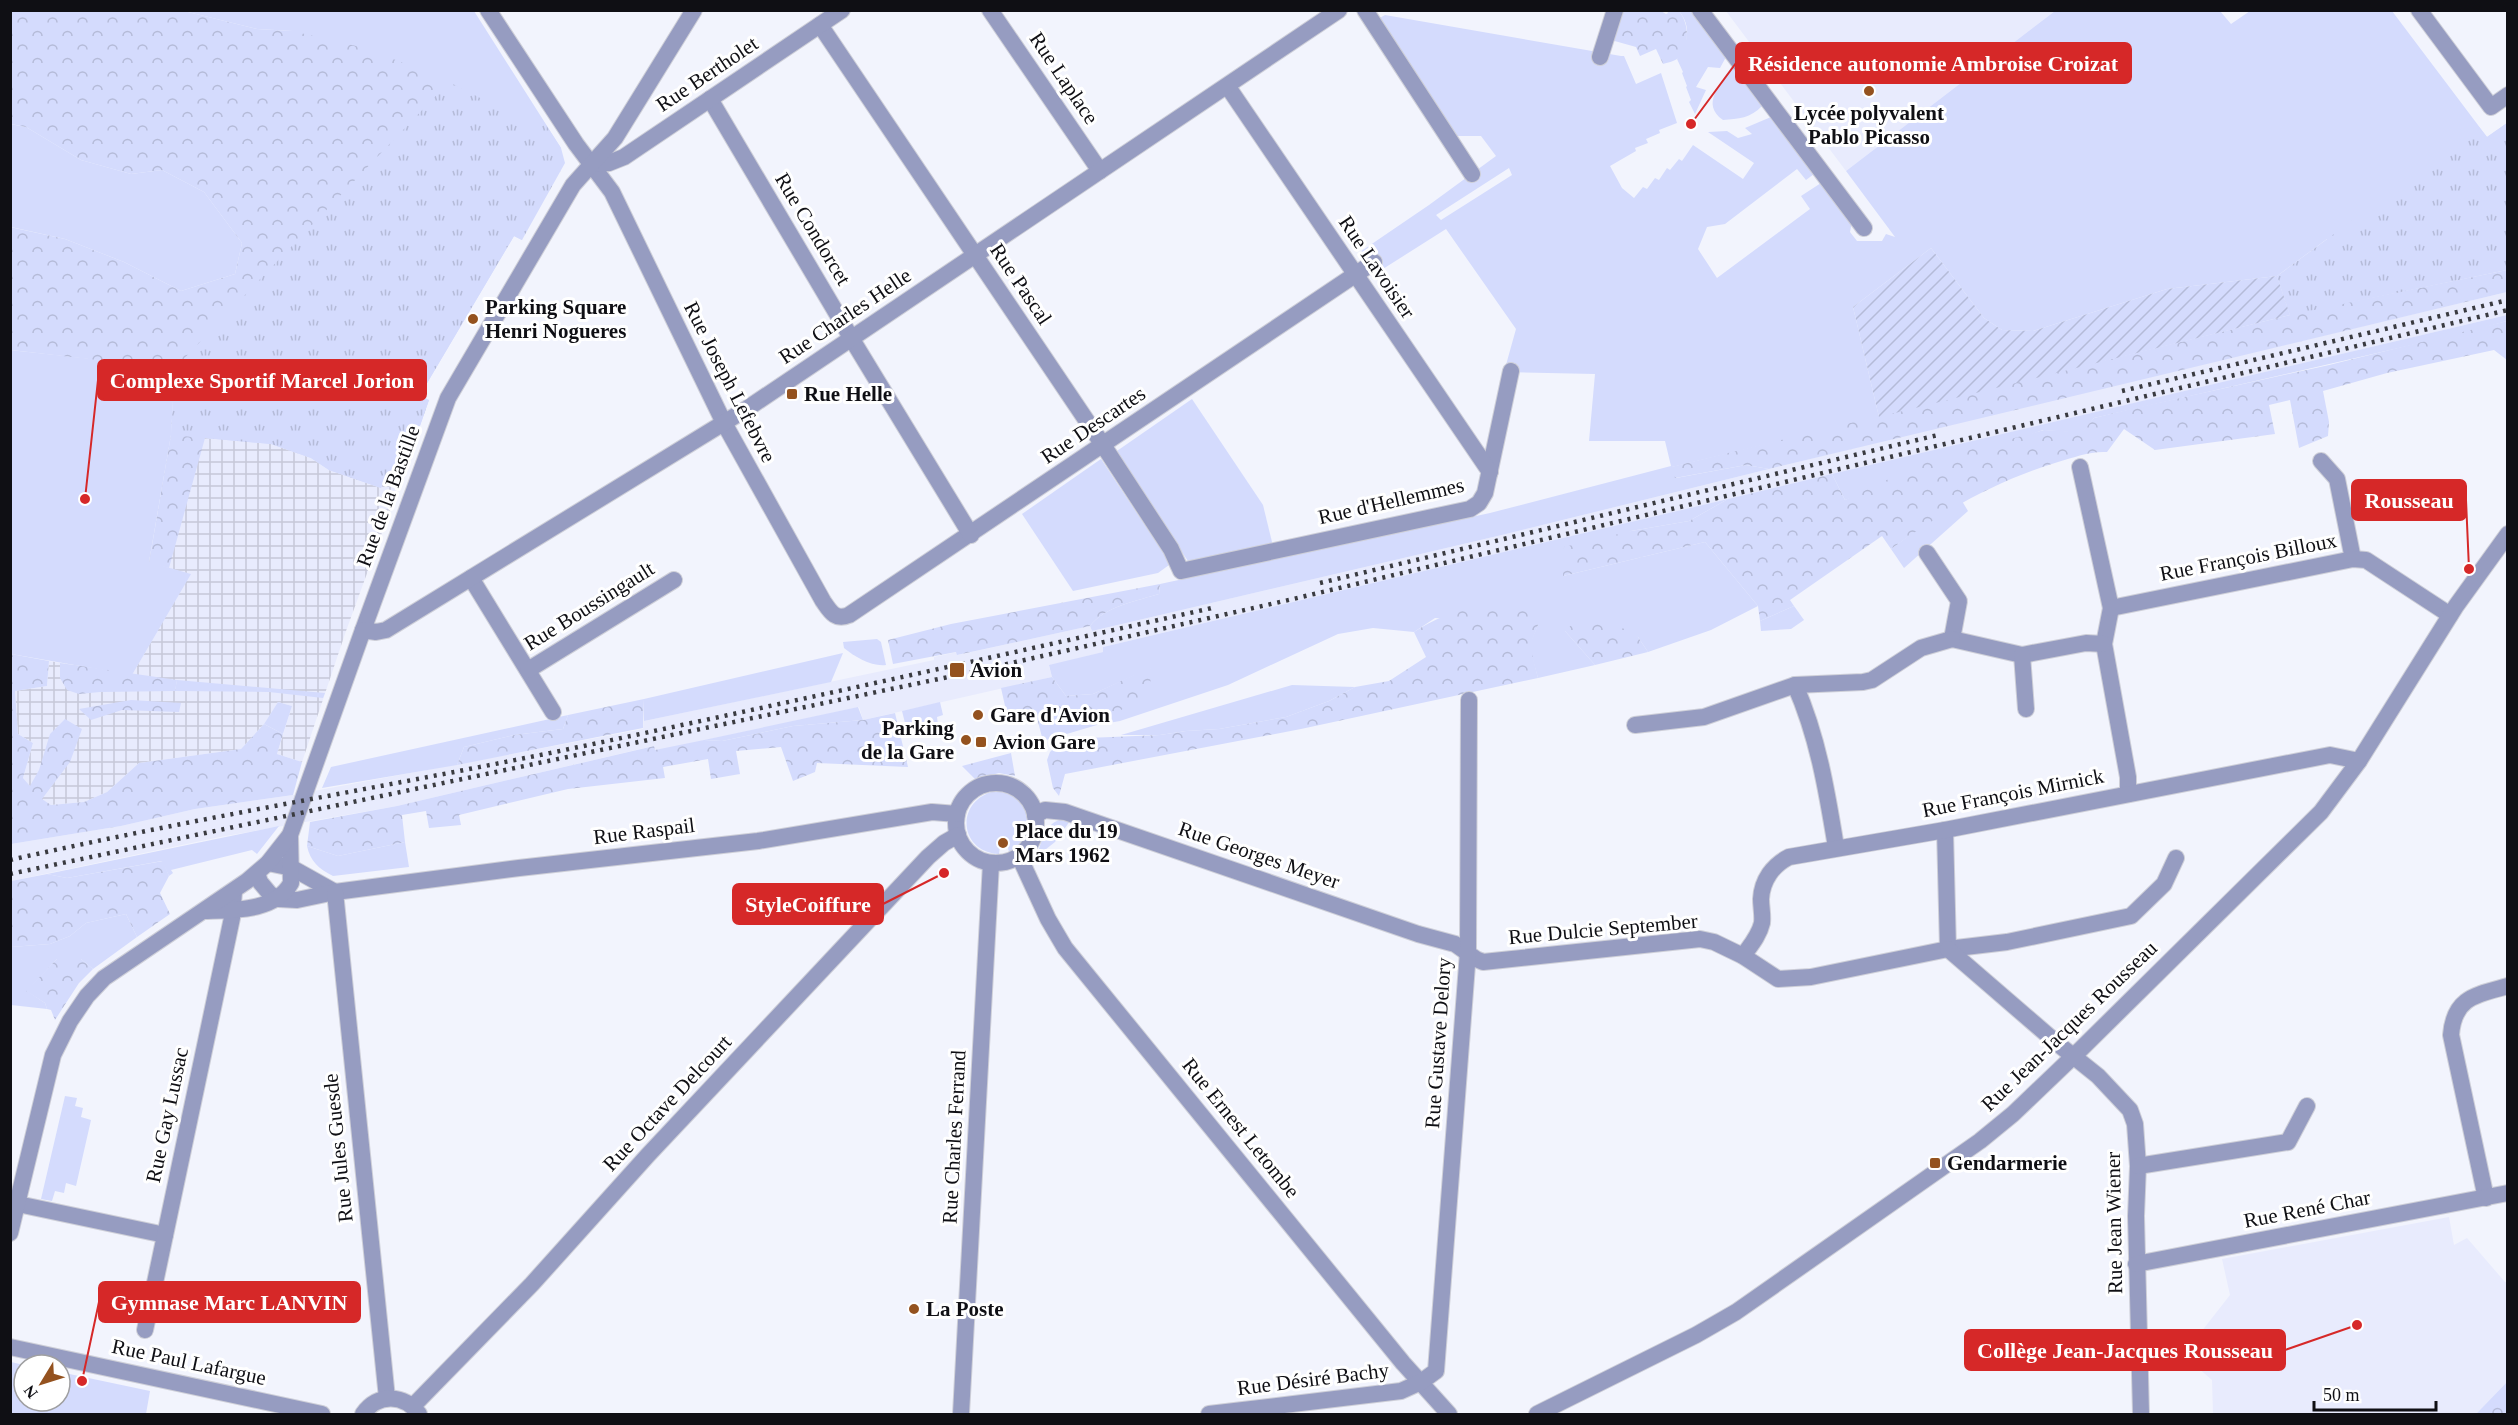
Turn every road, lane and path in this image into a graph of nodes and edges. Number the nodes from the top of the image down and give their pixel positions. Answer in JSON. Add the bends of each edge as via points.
{"nodes":[{"id":1,"x":488,"y":10,"type":"edge"},
{"id":2,"x":694,"y":10,"type":"edge"},
{"id":3,"x":842,"y":10,"type":"edge"},
{"id":4,"x":990,"y":10,"type":"edge"},
{"id":5,"x":1339,"y":10,"type":"edge"},
{"id":6,"x":1365,"y":10,"type":"edge"},
{"id":7,"x":1615,"y":10,"type":"edge"},
{"id":8,"x":1700,"y":10,"type":"edge"},
{"id":9,"x":2419,"y":10,"type":"edge"},
{"id":10,"x":820,"y":25,"type":"junction"},
{"id":11,"x":1600,"y":57,"type":"dead end"},
{"id":12,"x":1228,"y":87,"type":"junction"},
{"id":13,"x":2508,"y":95,"type":"edge"},
{"id":14,"x":710,"y":99,"type":"junction"},
{"id":15,"x":592,"y":164,"type":"junction"},
{"id":16,"x":1100,"y":171,"type":"junction"},
{"id":17,"x":1472,"y":174,"type":"dead end"},
{"id":18,"x":1864,"y":228,"type":"dead end"},
{"id":19,"x":975,"y":255,"type":"junction"},
{"id":20,"x":1374,"y":262,"type":"dead end"},
{"id":21,"x":1354,"y":275,"type":"junction"},
{"id":22,"x":852,"y":339,"type":"junction"},
{"id":23,"x":1511,"y":371,"type":"dead end"},
{"id":24,"x":724,"y":423,"type":"junction"},
{"id":25,"x":1103,"y":446,"type":"junction"},
{"id":26,"x":2321,"y":461,"type":"dead end"},
{"id":27,"x":2080,"y":467,"type":"dead end"},
{"id":28,"x":1490,"y":472,"type":"junction"},
{"id":29,"x":2508,"y":534,"type":"edge"},
{"id":30,"x":971,"y":535,"type":"junction"},
{"id":31,"x":1927,"y":553,"type":"dead end"},
{"id":32,"x":2353,"y":559,"type":"junction"},
{"id":33,"x":1181,"y":571,"type":"joint"},
{"id":34,"x":471,"y":578,"type":"junction"},
{"id":35,"x":674,"y":580,"type":"dead end"},
{"id":36,"x":2111,"y":608,"type":"junction"},
{"id":37,"x":2450,"y":615,"type":"junction"},
{"id":38,"x":836,"y":617,"type":"joint"},
{"id":39,"x":363,"y":630,"type":"junction"},
{"id":40,"x":1953,"y":639,"type":"junction"},
{"id":41,"x":2104,"y":644,"type":"junction"},
{"id":42,"x":2022,"y":655,"type":"junction"},
{"id":43,"x":528,"y":670,"type":"junction"},
{"id":44,"x":1796,"y":685,"type":"junction"},
{"id":45,"x":1468,"y":700,"type":"dead end"},
{"id":46,"x":2026,"y":709,"type":"dead end"},
{"id":47,"x":554,"y":712,"type":"dead end"},
{"id":48,"x":1635,"y":724,"type":"dead end"},
{"id":49,"x":2359,"y":761,"type":"junction"},
{"id":50,"x":2128,"y":794,"type":"junction"},
{"id":51,"x":957,"y":814,"type":"junction"},
{"id":52,"x":1035,"y":815,"type":"junction"},
{"id":53,"x":1945,"y":830,"type":"junction"},
{"id":54,"x":290,"y":835,"type":"junction"},
{"id":55,"x":958,"y":835,"type":"junction"},
{"id":56,"x":1836,"y":847,"type":"junction"},
{"id":57,"x":1019,"y":856,"type":"junction"},
{"id":58,"x":2176,"y":858,"type":"dead end"},
{"id":59,"x":991,"y":863,"type":"junction"},
{"id":60,"x":263,"y":868,"type":"junction"},
{"id":61,"x":292,"y":868,"type":"junction"},
{"id":62,"x":234,"y":892,"type":"junction"},
{"id":63,"x":335,"y":892,"type":"junction"},
{"id":64,"x":279,"y":899,"type":"junction"},
{"id":65,"x":233,"y":910,"type":"junction"},
{"id":66,"x":203,"y":911,"type":"junction"},
{"id":67,"x":1948,"y":950,"type":"junction"},
{"id":68,"x":1468,"y":952,"type":"junction"},
{"id":69,"x":1743,"y":957,"type":"junction"},
{"id":70,"x":2508,"y":986,"type":"edge"},
{"id":71,"x":2073,"y":1057,"type":"junction"},
{"id":72,"x":2307,"y":1106,"type":"dead end"},
{"id":73,"x":2138,"y":1166,"type":"junction"},
{"id":74,"x":2508,"y":1193,"type":"edge"},
{"id":75,"x":2486,"y":1198,"type":"junction"},
{"id":76,"x":18,"y":1204,"type":"junction"},
{"id":77,"x":10,"y":1233,"type":"edge"},
{"id":78,"x":165,"y":1234,"type":"junction"},
{"id":79,"x":2136,"y":1264,"type":"junction"},
{"id":80,"x":145,"y":1330,"type":"dead end"},
{"id":81,"x":10,"y":1347,"type":"edge"},
{"id":82,"x":1421,"y":1382,"type":"junction"},
{"id":83,"x":387,"y":1398,"type":"junction"},
{"id":84,"x":416,"y":1410,"type":"edge"},
{"id":85,"x":322,"y":1414,"type":"edge"},
{"id":86,"x":363,"y":1414,"type":"edge"},
{"id":87,"x":961,"y":1414,"type":"edge"},
{"id":88,"x":1209,"y":1414,"type":"edge"},
{"id":89,"x":1449,"y":1414,"type":"edge"},
{"id":90,"x":1538,"y":1414,"type":"edge"},
{"id":91,"x":2141,"y":1414,"type":"edge"}],
"edges":[{"from":1,"to":15,"type":"street","name":"Rue Joseph Lefebvre"},
{"from":2,"to":15,"type":"street","name":"Rue de la Bastille","via":[[615,138]]},
{"from":3,"to":10,"type":"street","name":"Rue Bertholet"},
{"from":4,"to":16,"type":"street","name":"Rue Laplace"},
{"from":5,"to":12,"type":"street","name":"Rue Charles Helle"},
{"from":6,"to":17,"type":"street"},
{"from":7,"to":11,"type":"street"},
{"from":8,"to":18,"type":"street"},
{"from":9,"to":13,"type":"street","via":[[2491,107]]},
{"from":10,"to":14,"type":"street","name":"Rue Bertholet"},
{"from":10,"to":19,"type":"street","name":"Rue Pascal"},
{"from":12,"to":16,"type":"street","name":"Rue Charles Helle"},
{"from":12,"to":21,"type":"street","name":"Rue Lavoisier"},
{"from":14,"to":15,"type":"street","name":"Rue Bertholet","via":[[624,158]]},
{"from":14,"to":22,"type":"street","name":"Rue Condorcet"},
{"from":15,"to":24,"type":"street","name":"Rue Joseph Lefebvre","via":[[612,192]]},
{"from":15,"to":39,"type":"street","name":"Rue de la Bastille","via":[[573,185],[448,398]]},
{"from":16,"to":19,"type":"street","name":"Rue Charles Helle"},
{"from":19,"to":22,"type":"street","name":"Rue Charles Helle"},
{"from":19,"to":25,"type":"street","name":"Rue Pascal"},
{"from":20,"to":21,"type":"street","name":"Rue Descartes"},
{"from":21,"to":25,"type":"street","name":"Rue Descartes"},
{"from":21,"to":28,"type":"street","name":"Rue Lavoisier"},
{"from":22,"to":24,"type":"street","name":"Rue Charles Helle"},
{"from":22,"to":30,"type":"street","name":"Rue Condorcet"},
{"from":23,"to":28,"type":"street","name":"Rue d'Hellemmes"},
{"from":24,"to":34,"type":"street","name":"Rue Charles Helle"},
{"from":24,"to":38,"type":"street","name":"Rue Joseph Lefebvre","via":[[823,601]]},
{"from":25,"to":30,"type":"street","name":"Rue Descartes"},
{"from":25,"to":33,"type":"street","name":"Rue Pascal","via":[[1171,549]]},
{"from":26,"to":32,"type":"street","via":[[2337,479]]},
{"from":27,"to":36,"type":"street"},
{"from":28,"to":33,"type":"street","name":"Rue d'Hellemmes","via":[[1485,493],[1470,509]]},
{"from":29,"to":37,"type":"street","name":"Rue Jean-Jacques Rousseau"},
{"from":30,"to":38,"type":"street","name":"Rue Descartes","via":[[849,615]]},
{"from":31,"to":40,"type":"street","via":[[1959,601]]},
{"from":32,"to":36,"type":"street","name":"Rue François Billoux"},
{"from":32,"to":37,"type":"street","name":"Rue François Billoux","via":[[2366,560]]},
{"from":34,"to":39,"type":"street","name":"Rue Charles Helle","via":[[386,630]]},
{"from":34,"to":43,"type":"street"},
{"from":35,"to":43,"type":"street","name":"Rue Boussingault"},
{"from":36,"to":41,"type":"street"},
{"from":37,"to":49,"type":"street","name":"Rue Jean-Jacques Rousseau"},
{"from":39,"to":54,"type":"street","name":"Rue de la Bastille"},
{"from":40,"to":42,"type":"street"},
{"from":40,"to":44,"type":"street","via":[[1921,648],[1872,680]]},
{"from":41,"to":42,"type":"street","via":[[2086,643]]},
{"from":41,"to":50,"type":"street"},
{"from":42,"to":46,"type":"street"},
{"from":43,"to":47,"type":"street"},
{"from":44,"to":48,"type":"street","via":[[1704,717]]},
{"from":44,"to":56,"type":"street","via":[[1825,774]]},
{"from":45,"to":68,"type":"street","name":"Rue Gustave Delory"},
{"from":49,"to":50,"type":"street","name":"Rue François Mirnick","via":[[2330,755]]},
{"from":49,"to":71,"type":"street","name":"Rue Jean-Jacques Rousseau","via":[[2321,812]]},
{"from":50,"to":53,"type":"street","name":"Rue François Mirnick"},
{"from":51,"to":52,"type":"street","via":[[968,795],[978,788],[1000,784],[1022,793]]},
{"from":51,"to":55,"type":"street"},
{"from":51,"to":63,"type":"street","name":"Rue Raspail","via":[[932,812],[758,841]]},
{"from":52,"to":57,"type":"street","via":[[1033,838]]},
{"from":52,"to":68,"type":"street","name":"Rue Georges Meyer","via":[[1046,810],[1065,812],[1455,944]]},
{"from":53,"to":56,"type":"street","name":"Rue François Mirnick"},
{"from":53,"to":67,"type":"street"},
{"from":54,"to":60,"type":"street","name":"Rue de la Bastille"},
{"from":54,"to":61,"type":"street","name":"Rue de la Bastille"},
{"from":55,"to":59,"type":"street","via":[[971,854]]},
{"from":55,"to":84,"type":"street","name":"Rue Octave Delcourt","via":[[928,857],[648,1155]]},
{"from":56,"to":69,"type":"street","name":"Rue François Mirnick","via":[[1778,863],[1761,896],[1762,923],[1757,938]]},
{"from":57,"to":59,"type":"street"},
{"from":57,"to":82,"type":"street","name":"Rue Ernest Letombe","via":[[1065,948]]},
{"from":58,"to":67,"type":"street","name":"Rue Dulcie September","via":[[2164,884],[2131,916]]},
{"from":59,"to":87,"type":"street","name":"Rue Charles Ferrand"},
{"from":60,"to":61,"type":"street"},
{"from":60,"to":62,"type":"street","name":"Rue de la Bastille"},
{"from":60,"to":64,"type":"street","via":[[265,889]]},
{"from":61,"to":63,"type":"street"},
{"from":61,"to":64,"type":"street","name":"Rue de la Bastille","via":[[291,883]]},
{"from":62,"to":65,"type":"street","name":"Rue Gay Lussac"},
{"from":62,"to":66,"type":"street","name":"Rue de la Bastille"},
{"from":63,"to":64,"type":"street","name":"Rue Raspail","via":[[297,900]]},
{"from":63,"to":83,"type":"street","name":"Rue Jules Guesde"},
{"from":64,"to":65,"type":"street"},
{"from":65,"to":66,"type":"street"},
{"from":65,"to":78,"type":"street","name":"Rue Gay Lussac"},
{"from":66,"to":76,"type":"street","name":"Rue de la Bastille","via":[[104,978],[70,1021],[52,1055]]},
{"from":67,"to":69,"type":"street","name":"Rue Dulcie September","via":[[1790,979],[1778,979]]},
{"from":67,"to":71,"type":"street","name":"Rue Jean Wiener"},
{"from":68,"to":69,"type":"street","name":"Rue Dulcie September","via":[[1476,959],[1496,962],[1700,939]]},
{"from":68,"to":82,"type":"street","name":"Rue Gustave Delory","via":[[1436,1371]]},
{"from":70,"to":75,"type":"street","via":[[2465,1001],[2452,1021],[2451,1035]]},
{"from":71,"to":73,"type":"street","name":"Rue Jean Wiener","via":[[2098,1076],[2130,1110]]},
{"from":71,"to":90,"type":"street","name":"Rue Jean-Jacques Rousseau","via":[[1980,1141],[1736,1311]]},
{"from":72,"to":73,"type":"street","via":[[2288,1142]]},
{"from":73,"to":79,"type":"street","name":"Rue Jean Wiener"},
{"from":74,"to":75,"type":"street","name":"Rue René Char"},
{"from":75,"to":79,"type":"street","name":"Rue René Char"},
{"from":76,"to":77,"type":"street","name":"Rue de la Bastille"},
{"from":76,"to":78,"type":"street"},
{"from":78,"to":80,"type":"street","name":"Rue Gay Lussac"},
{"from":79,"to":91,"type":"street","name":"Rue Jean Wiener"},
{"from":81,"to":85,"type":"street","name":"Rue Paul Lafargue"},
{"from":82,"to":88,"type":"street","name":"Rue Désiré Bachy","via":[[1401,1391]]},
{"from":82,"to":89,"type":"street","name":"Rue Ernest Letombe"},
{"from":83,"to":84,"type":"street","via":[[401,1399]]},
{"from":83,"to":86,"type":"street"}]}
